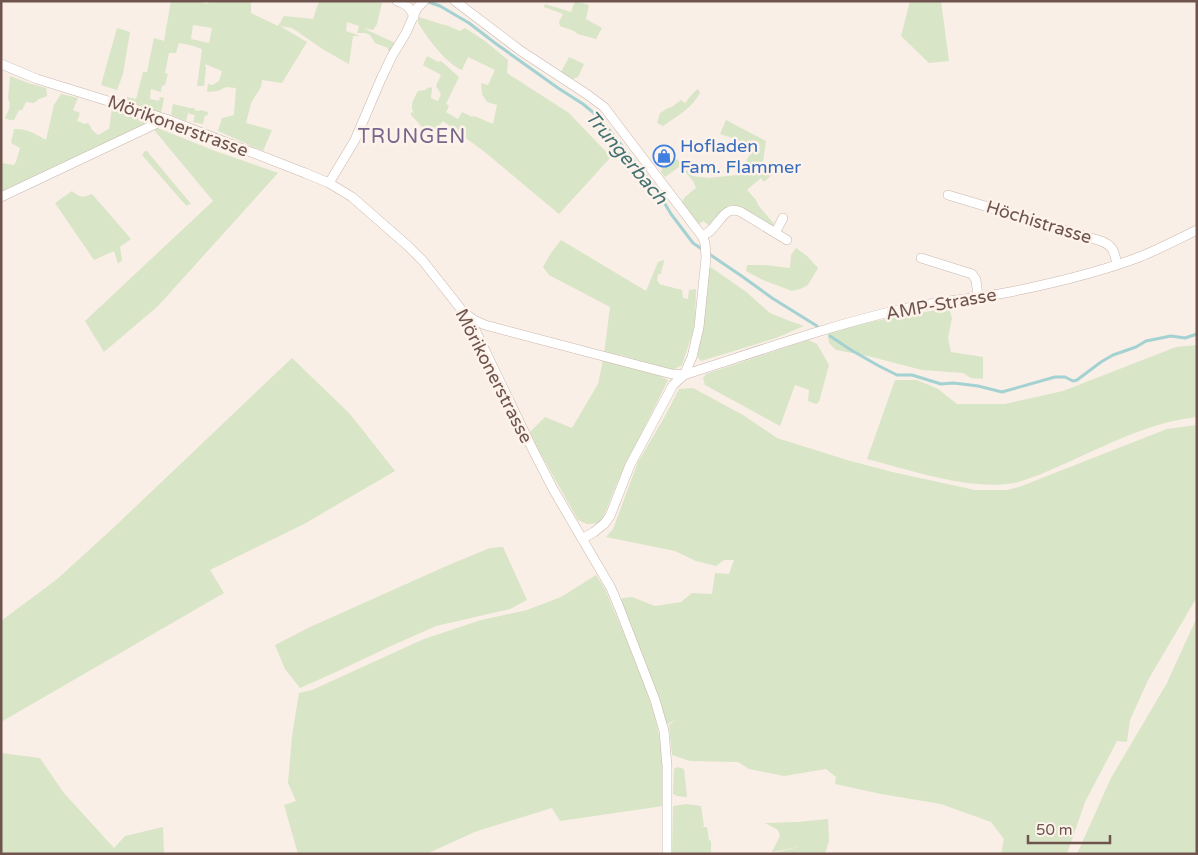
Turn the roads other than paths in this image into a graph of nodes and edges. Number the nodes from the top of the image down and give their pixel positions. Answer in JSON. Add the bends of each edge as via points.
{"nodes":[{"id":1,"x":397,"y":1,"type":"edge"},
{"id":2,"x":424,"y":1,"type":"edge"},
{"id":3,"x":456,"y":1,"type":"edge"},
{"id":4,"x":415,"y":12,"type":"junction"},
{"id":5,"x":1,"y":64,"type":"edge"},
{"id":6,"x":166,"y":119,"type":"junction"},
{"id":7,"x":329,"y":183,"type":"junction"},
{"id":8,"x":948,"y":195,"type":"dead end"},
{"id":9,"x":1,"y":197,"type":"edge"},
{"id":10,"x":784,"y":218,"type":"dead end"},
{"id":11,"x":1197,"y":230,"type":"edge"},
{"id":12,"x":775,"y":233,"type":"junction"},
{"id":13,"x":704,"y":240,"type":"junction"},
{"id":14,"x":786,"y":240,"type":"dead end"},
{"id":15,"x":921,"y":258,"type":"dead end"},
{"id":16,"x":1118,"y":264,"type":"junction"},
{"id":17,"x":978,"y":297,"type":"junction"},
{"id":18,"x":464,"y":313,"type":"junction"},
{"id":19,"x":684,"y":375,"type":"junction"},
{"id":20,"x":582,"y":540,"type":"junction"},
{"id":21,"x":667,"y":854,"type":"edge"}],
"edges":[{"from":1,"to":4,"type":"street"},
{"from":2,"to":4,"type":"street"},
{"from":3,"to":13,"type":"street","via":[[604,107]]},
{"from":4,"to":7,"type":"street","via":[[381,78],[355,140]]},
{"from":5,"to":6,"type":"street","name":"Mörikonerstrasse","via":[[37,79]]},
{"from":6,"to":7,"type":"street","name":"Mörikonerstrasse"},
{"from":6,"to":9,"type":"street"},
{"from":7,"to":18,"type":"street","name":"Mörikonerstrasse","via":[[352,197],[408,246]]},
{"from":8,"to":16,"type":"street","name":"Höchistrasse","via":[[1101,241],[1111,247]]},
{"from":10,"to":12,"type":"street"},
{"from":11,"to":16,"type":"street","name":"AMP-Strasse"},
{"from":12,"to":13,"type":"street","via":[[733,210],[725,214]]},
{"from":12,"to":14,"type":"street"},
{"from":13,"to":19,"type":"street","via":[[706,258],[700,327]]},
{"from":15,"to":17,"type":"street","via":[[972,274]]},
{"from":16,"to":17,"type":"street","name":"AMP-Strasse","via":[[1069,279]]},
{"from":17,"to":19,"type":"street","name":"AMP-Strasse","via":[[860,319]]},
{"from":18,"to":19,"type":"street","name":"AMP-Strasse","via":[[485,325]]},
{"from":18,"to":20,"type":"street","name":"Mörikonerstrasse"},
{"from":19,"to":20,"type":"street","via":[[673,386],[630,466],[610,516]]},
{"from":20,"to":21,"type":"street","name":"Mörikonerstrasse","via":[[620,607],[660,715],[667,752]]}]}
